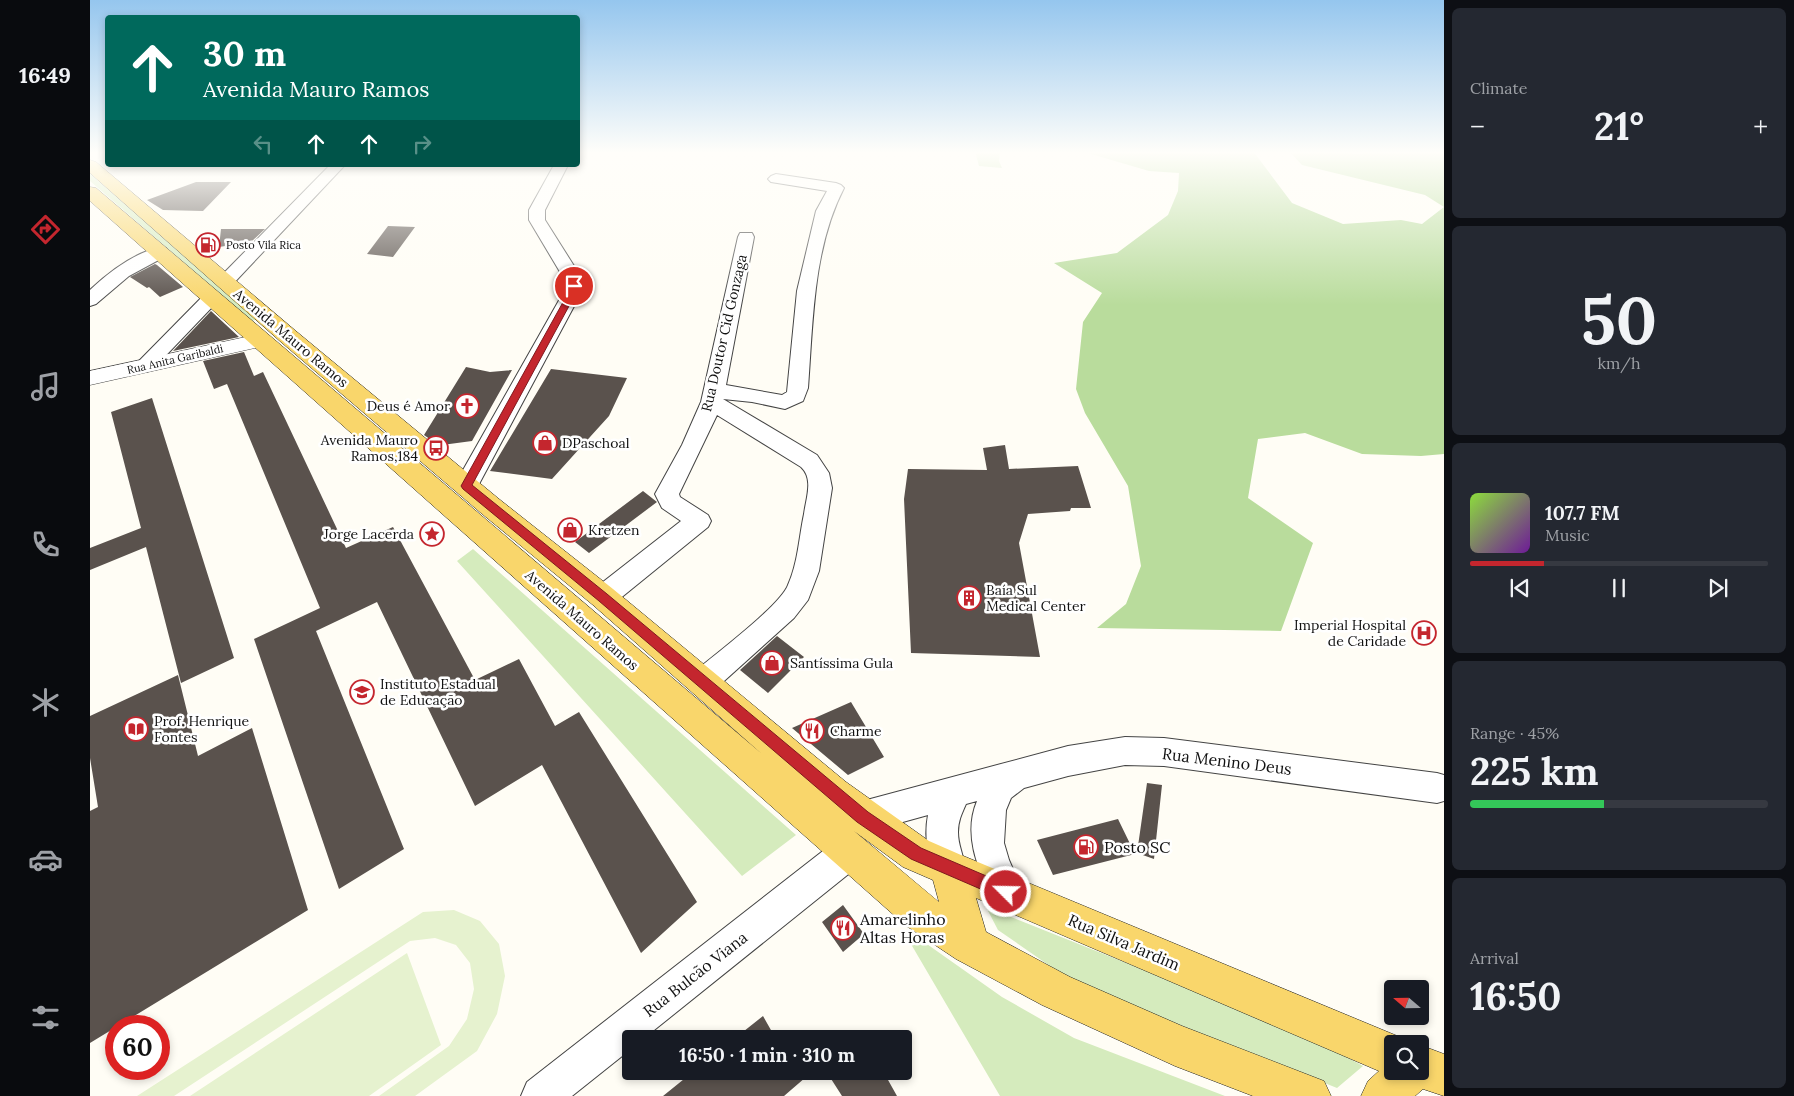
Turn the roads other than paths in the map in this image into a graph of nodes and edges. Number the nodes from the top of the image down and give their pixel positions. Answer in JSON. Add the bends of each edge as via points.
{"nodes":[{"id":1,"x":102,"y":202,"type":"edge"},
{"id":2,"x":133,"y":202,"type":"edge"},
{"id":3,"x":302,"y":202,"type":"edge"},
{"id":4,"x":541,"y":202,"type":"edge"},
{"id":5,"x":829,"y":202,"type":"edge"},
{"id":6,"x":746,"y":237,"type":"dead end"},
{"id":7,"x":160,"y":252,"type":"junction"},
{"id":8,"x":226,"y":282,"type":"junction"},
{"id":9,"x":211,"y":298,"type":"junction"},
{"id":10,"x":90,"y":300,"type":"edge"},
{"id":11,"x":270,"y":335,"type":"junction"},
{"id":12,"x":145,"y":366,"type":"junction"},
{"id":13,"x":90,"y":378,"type":"edge"},
{"id":14,"x":713,"y":396,"type":"junction"},
{"id":15,"x":466,"y":486,"type":"junction"},
{"id":16,"x":603,"y":597,"type":"junction"},
{"id":17,"x":704,"y":682,"type":"junction"},
{"id":18,"x":1018,"y":774,"type":"junction"},
{"id":19,"x":1437,"y":788,"type":"dead end"},
{"id":20,"x":956,"y":791,"type":"junction"},
{"id":21,"x":863,"y":817,"type":"junction"},
{"id":22,"x":849,"y":852,"type":"junction"},
{"id":23,"x":948,"y":868,"type":"junction"},
{"id":24,"x":1006,"y":892,"type":"junction"},
{"id":25,"x":970,"y":945,"type":"junction"},
{"id":26,"x":1384,"y":1052,"type":"edge"},
{"id":27,"x":1429,"y":1070,"type":"edge"},
{"id":28,"x":1444,"y":1076,"type":"edge"},
{"id":29,"x":1400,"y":1080,"type":"edge"},
{"id":30,"x":1266,"y":1087,"type":"edge"},
{"id":31,"x":541,"y":1096,"type":"edge"},
{"id":32,"x":1310,"y":1096,"type":"edge"},
{"id":33,"x":1383,"y":1096,"type":"edge"}],
"edges":[{"from":1,"to":7,"type":"main road","name":"Avenida Mauro Ramos"},
{"from":2,"to":8,"type":"main road","name":"Avenida Mauro Ramos"},
{"from":3,"to":8,"type":"street"},
{"from":4,"to":15,"type":"street","via":[[537,220],[572,277],[574,286]]},
{"from":5,"to":14,"type":"street","via":[[806,291],[796,396],[785,402],[752,395]]},
{"from":6,"to":14,"type":"street","name":"Rua Doutor Cid Gonzaga"},
{"from":7,"to":9,"type":"main road","name":"Avenida Mauro Ramos"},
{"from":7,"to":10,"type":"street","via":[[116,276]]},
{"from":8,"to":11,"type":"main road","name":"Avenida Mauro Ramos"},
{"from":9,"to":11,"type":"main road","name":"Avenida Mauro Ramos"},
{"from":9,"to":12,"type":"street"},
{"from":11,"to":12,"type":"street","name":"Rua Anita Garibaldi"},
{"from":11,"to":15,"type":"main road","name":"Avenida Mauro Ramos"},
{"from":11,"to":22,"type":"main road","name":"Avenida Mauro Ramos"},
{"from":12,"to":13,"type":"street","name":"Rua Anita Garibaldi"},
{"from":14,"to":16,"type":"street","name":"Rua Doutor Cid Gonzaga","via":[[694,445],[667,494],[670,502],[699,522]]},
{"from":14,"to":17,"type":"street","via":[[809,461],[820,476],[820,488],[806,572],[799,592],[785,610]]},
{"from":15,"to":16,"type":"main road","name":"Avenida Mauro Ramos"},
{"from":16,"to":17,"type":"main road","name":"Avenida Mauro Ramos"},
{"from":17,"to":21,"type":"main road","name":"Avenida Mauro Ramos"},
{"from":18,"to":19,"type":"street","name":"Rua Menino Deus","via":[[1068,760],[1125,751],[1164,752]]},
{"from":18,"to":20,"type":"street","name":"Rua Menino Deus"},
{"from":18,"to":24,"type":"street","name":"Rua Menino Deus","via":[[1000,787],[990,809],[988,843]]},
{"from":20,"to":21,"type":"street","name":"Rua Menino Deus"},
{"from":20,"to":23,"type":"street","via":[[944,816],[942,832]]},
{"from":21,"to":23,"type":"main road","name":"Rua Silva Jardim","via":[[916,854]]},
{"from":22,"to":25,"type":"main road","via":[[919,911]]},
{"from":22,"to":31,"type":"street","name":"Rua Bulcão Viana"},
{"from":23,"to":24,"type":"main road","name":"Rua Silva Jardim"},
{"from":23,"to":25,"type":"main road"},
{"from":24,"to":26,"type":"main road","name":"Rua Silva Jardim"},
{"from":25,"to":30,"type":"main road","via":[[1056,991]]},
{"from":27,"to":28,"type":"main road"},
{"from":29,"to":33,"type":"main road"},
{"from":30,"to":32,"type":"main road"}]}
